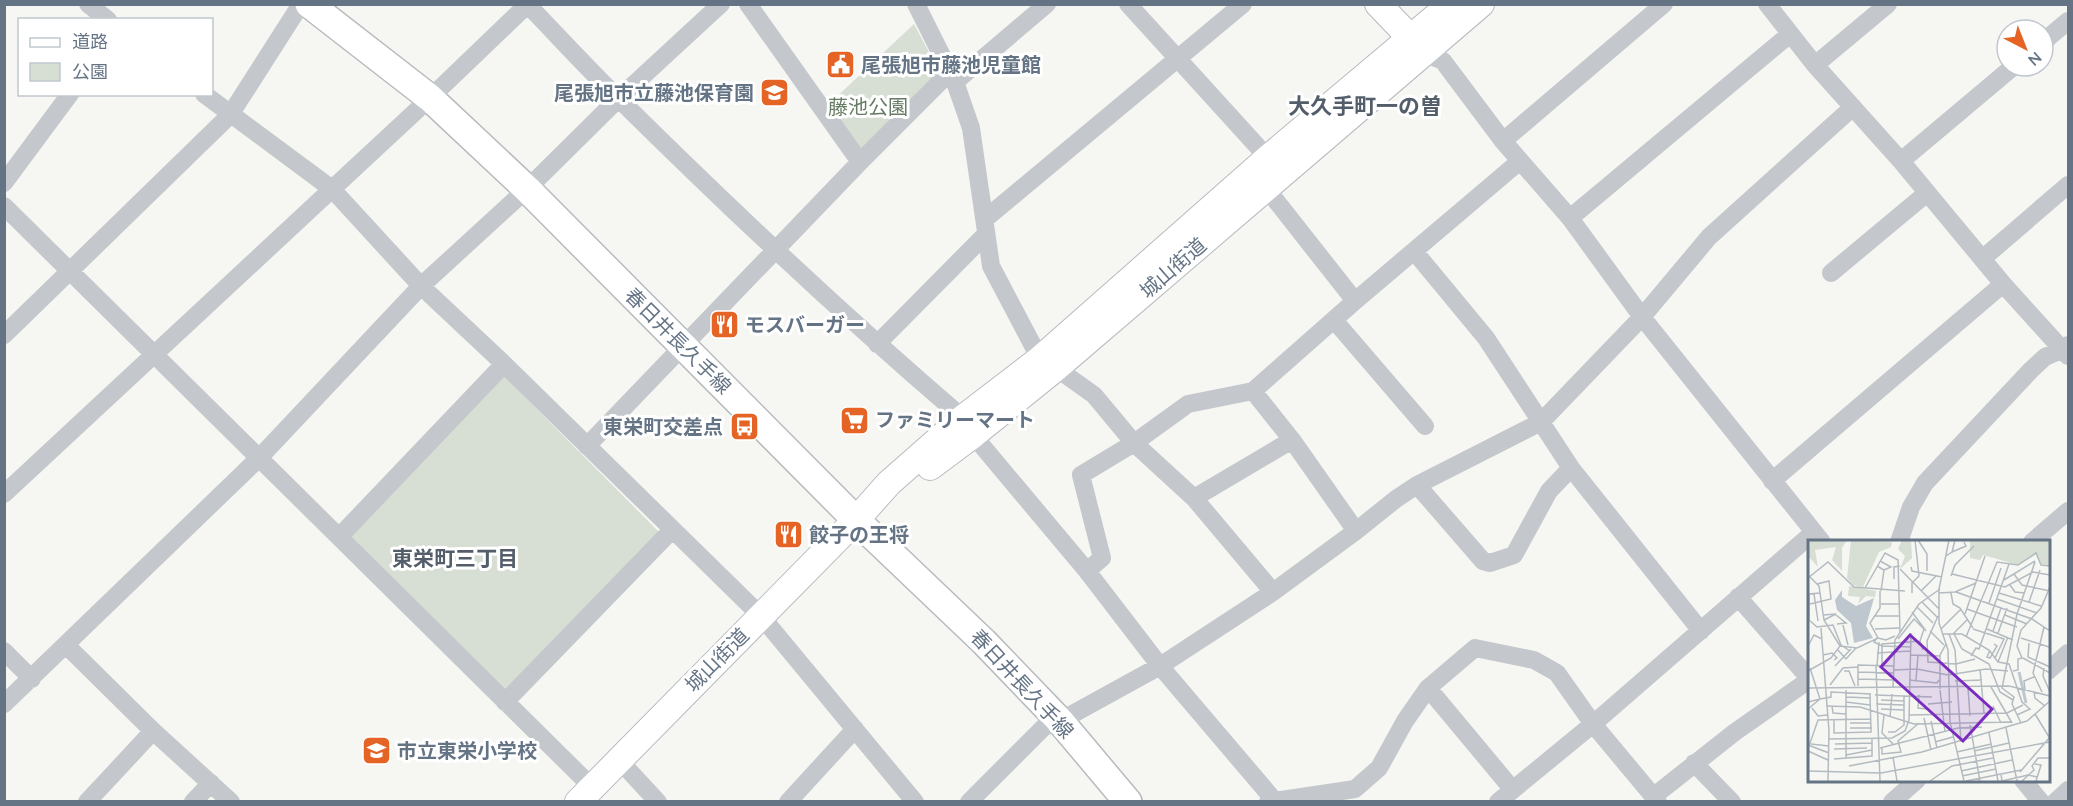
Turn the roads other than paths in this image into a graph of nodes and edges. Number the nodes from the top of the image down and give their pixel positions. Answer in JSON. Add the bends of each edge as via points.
{"nodes":[{"id":1,"x":88,"y":4,"type":"edge"},
{"id":2,"x":301,"y":4,"type":"edge"},
{"id":3,"x":309,"y":4,"type":"edge"},
{"id":4,"x":721,"y":4,"type":"edge"},
{"id":5,"x":748,"y":4,"type":"edge"},
{"id":6,"x":916,"y":4,"type":"edge"},
{"id":7,"x":1047,"y":4,"type":"edge"},
{"id":8,"x":1128,"y":4,"type":"edge"},
{"id":9,"x":1243,"y":4,"type":"edge"},
{"id":10,"x":1378,"y":4,"type":"edge"},
{"id":11,"x":1451,"y":4,"type":"edge"},
{"id":12,"x":1481,"y":4,"type":"edge"},
{"id":13,"x":1664,"y":4,"type":"edge"},
{"id":14,"x":1767,"y":4,"type":"edge"},
{"id":15,"x":1888,"y":4,"type":"edge"},
{"id":16,"x":527,"y":5,"type":"edge"},
{"id":17,"x":106,"y":18,"type":"edge"},
{"id":18,"x":2068,"y":21,"type":"edge"},
{"id":19,"x":2055,"y":32,"type":"edge"},
{"id":20,"x":1790,"y":34,"type":"junction"},
{"id":21,"x":1418,"y":46,"type":"junction"},
{"id":22,"x":1175,"y":59,"type":"junction"},
{"id":23,"x":1815,"y":65,"type":"junction"},
{"id":24,"x":952,"y":77,"type":"junction"},
{"id":25,"x":2000,"y":78,"type":"edge"},
{"id":26,"x":69,"y":96,"type":"edge"},
{"id":27,"x":206,"y":96,"type":"edge"},
{"id":28,"x":430,"y":98,"type":"junction"},
{"id":29,"x":618,"y":99,"type":"junction"},
{"id":30,"x":1853,"y":107,"type":"junction"},
{"id":31,"x":230,"y":115,"type":"junction"},
{"id":32,"x":1503,"y":141,"type":"junction"},
{"id":33,"x":1268,"y":158,"type":"junction"},
{"id":34,"x":1520,"y":161,"type":"junction"},
{"id":35,"x":1900,"y":161,"type":"junction"},
{"id":36,"x":860,"y":162,"type":"junction"},
{"id":37,"x":4,"y":183,"type":"edge"},
{"id":38,"x":2068,"y":185,"type":"edge"},
{"id":39,"x":1266,"y":188,"type":"junction"},
{"id":40,"x":332,"y":189,"type":"junction"},
{"id":41,"x":526,"y":189,"type":"junction"},
{"id":42,"x":1928,"y":194,"type":"junction"},
{"id":43,"x":4,"y":206,"type":"edge"},
{"id":44,"x":1570,"y":218,"type":"junction"},
{"id":45,"x":985,"y":227,"type":"junction"},
{"id":46,"x":777,"y":250,"type":"junction"},
{"id":47,"x":1414,"y":250,"type":"junction"},
{"id":48,"x":1982,"y":259,"type":"junction"},
{"id":49,"x":69,"y":270,"type":"junction"},
{"id":50,"x":1831,"y":273,"type":"dead end"},
{"id":51,"x":2003,"y":284,"type":"junction"},
{"id":52,"x":421,"y":286,"type":"junction"},
{"id":53,"x":1355,"y":301,"type":"junction"},
{"id":54,"x":1642,"y":317,"type":"junction"},
{"id":55,"x":1334,"y":320,"type":"junction"},
{"id":56,"x":4,"y":335,"type":"edge"},
{"id":57,"x":877,"y":344,"type":"junction"},
{"id":58,"x":684,"y":347,"type":"junction"},
{"id":59,"x":2067,"y":350,"type":"edge"},
{"id":60,"x":155,"y":355,"type":"junction"},
{"id":61,"x":504,"y":364,"type":"junction"},
{"id":62,"x":1048,"y":364,"type":"junction"},
{"id":63,"x":1253,"y":391,"type":"junction"},
{"id":64,"x":1541,"y":422,"type":"junction"},
{"id":65,"x":1425,"y":426,"type":"dead end"},
{"id":66,"x":968,"y":427,"type":"junction"},
{"id":67,"x":1292,"y":441,"type":"junction"},
{"id":68,"x":1134,"y":443,"type":"junction"},
{"id":69,"x":587,"y":446,"type":"junction"},
{"id":70,"x":260,"y":458,"type":"junction"},
{"id":71,"x":1571,"y":468,"type":"junction"},
{"id":72,"x":1772,"y":481,"type":"junction"},
{"id":73,"x":1417,"y":485,"type":"junction"},
{"id":74,"x":4,"y":494,"type":"edge"},
{"id":75,"x":1194,"y":498,"type":"junction"},
{"id":76,"x":2068,"y":511,"type":"edge"},
{"id":77,"x":856,"y":520,"type":"junction"},
{"id":78,"x":672,"y":530,"type":"junction"},
{"id":79,"x":1356,"y":531,"type":"junction"},
{"id":80,"x":339,"y":537,"type":"junction"},
{"id":81,"x":1818,"y":537,"type":"edge"},
{"id":82,"x":1900,"y":540,"type":"edge"},
{"id":83,"x":2034,"y":540,"type":"edge"},
{"id":84,"x":1808,"y":544,"type":"edge"},
{"id":85,"x":1088,"y":571,"type":"junction"},
{"id":86,"x":1273,"y":592,"type":"junction"},
{"id":87,"x":1738,"y":597,"type":"junction"},
{"id":88,"x":761,"y":616,"type":"junction"},
{"id":89,"x":1701,"y":631,"type":"junction"},
{"id":90,"x":67,"y":646,"type":"junction"},
{"id":91,"x":4,"y":651,"type":"edge"},
{"id":92,"x":2068,"y":653,"type":"edge"},
{"id":93,"x":1160,"y":666,"type":"junction"},
{"id":94,"x":2049,"y":670,"type":"edge"},
{"id":95,"x":1808,"y":678,"type":"edge"},
{"id":96,"x":32,"y":679,"type":"junction"},
{"id":97,"x":1808,"y":680,"type":"edge"},
{"id":98,"x":1428,"y":688,"type":"junction"},
{"id":99,"x":505,"y":702,"type":"junction"},
{"id":100,"x":4,"y":704,"type":"edge"},
{"id":101,"x":1060,"y":722,"type":"junction"},
{"id":102,"x":1593,"y":724,"type":"junction"},
{"id":103,"x":855,"y":729,"type":"junction"},
{"id":104,"x":153,"y":730,"type":"junction"},
{"id":105,"x":619,"y":760,"type":"junction"},
{"id":106,"x":1694,"y":763,"type":"junction"},
{"id":107,"x":1913,"y":782,"type":"edge"},
{"id":108,"x":2025,"y":782,"type":"edge"},
{"id":109,"x":211,"y":783,"type":"junction"},
{"id":110,"x":1513,"y":790,"type":"junction"},
{"id":111,"x":2068,"y":790,"type":"edge"},
{"id":112,"x":1895,"y":792,"type":"edge"},
{"id":113,"x":585,"y":794,"type":"edge"},
{"id":114,"x":1656,"y":799,"type":"edge"},
{"id":115,"x":87,"y":801,"type":"edge"},
{"id":116,"x":193,"y":801,"type":"edge"},
{"id":117,"x":231,"y":801,"type":"edge"},
{"id":118,"x":658,"y":801,"type":"edge"},
{"id":119,"x":788,"y":801,"type":"edge"},
{"id":120,"x":915,"y":801,"type":"edge"},
{"id":121,"x":969,"y":801,"type":"edge"},
{"id":122,"x":1128,"y":801,"type":"edge"},
{"id":123,"x":1273,"y":801,"type":"edge"},
{"id":124,"x":1498,"y":801,"type":"edge"},
{"id":125,"x":1732,"y":801,"type":"edge"},
{"id":126,"x":2041,"y":801,"type":"edge"},
{"id":127,"x":2055,"y":801,"type":"edge"}],
"edges":[{"from":1,"to":17,"type":"street"},
{"from":2,"to":31,"type":"street"},
{"from":3,"to":28,"type":"main road","name":"春日井長久手線"},
{"from":4,"to":29,"type":"street"},
{"from":5,"to":36,"type":"street"},
{"from":6,"to":24,"type":"street"},
{"from":7,"to":24,"type":"street"},
{"from":8,"to":22,"type":"street"},
{"from":9,"to":22,"type":"street"},
{"from":10,"to":21,"type":"street"},
{"from":11,"to":21,"type":"street","name":"城山街道"},
{"from":12,"to":21,"type":"street","name":"城山街道"},
{"from":13,"to":32,"type":"street"},
{"from":14,"to":20,"type":"street"},
{"from":15,"to":23,"type":"street"},
{"from":16,"to":28,"type":"street"},
{"from":16,"to":29,"type":"street"},
{"from":18,"to":19,"type":"street"},
{"from":20,"to":23,"type":"street"},
{"from":20,"to":44,"type":"street"},
{"from":21,"to":32,"type":"street","via":[[1443,61]]},
{"from":21,"to":33,"type":"street","name":"城山街道"},
{"from":21,"to":39,"type":"street","name":"城山街道"},
{"from":22,"to":33,"type":"street"},
{"from":22,"to":45,"type":"street"},
{"from":23,"to":30,"type":"street"},
{"from":24,"to":36,"type":"street"},
{"from":24,"to":45,"type":"street","via":[[971,128]]},
{"from":25,"to":35,"type":"street"},
{"from":26,"to":37,"type":"street"},
{"from":27,"to":31,"type":"street"},
{"from":28,"to":40,"type":"street"},
{"from":28,"to":41,"type":"main road","name":"春日井長久手線"},
{"from":29,"to":41,"type":"street"},
{"from":29,"to":46,"type":"street"},
{"from":30,"to":35,"type":"street"},
{"from":30,"to":54,"type":"street","via":[[1709,237]]},
{"from":31,"to":40,"type":"street"},
{"from":31,"to":49,"type":"street"},
{"from":32,"to":34,"type":"street"},
{"from":33,"to":62,"type":"street","name":"城山街道"},
{"from":34,"to":44,"type":"street"},
{"from":34,"to":47,"type":"street"},
{"from":35,"to":42,"type":"street"},
{"from":36,"to":46,"type":"street"},
{"from":38,"to":48,"type":"street"},
{"from":39,"to":53,"type":"street"},
{"from":39,"to":62,"type":"street","name":"城山街道"},
{"from":40,"to":52,"type":"street"},
{"from":40,"to":60,"type":"street"},
{"from":41,"to":52,"type":"street"},
{"from":41,"to":58,"type":"main road","name":"春日井長久手線"},
{"from":42,"to":48,"type":"street"},
{"from":42,"to":50,"type":"street"},
{"from":43,"to":49,"type":"street"},
{"from":44,"to":54,"type":"street"},
{"from":45,"to":57,"type":"street"},
{"from":45,"to":62,"type":"street","via":[[991,266]]},
{"from":46,"to":57,"type":"street"},
{"from":46,"to":58,"type":"street"},
{"from":47,"to":53,"type":"street"},
{"from":47,"to":64,"type":"street","via":[[1486,338]]},
{"from":48,"to":51,"type":"street"},
{"from":49,"to":56,"type":"street"},
{"from":49,"to":60,"type":"street"},
{"from":51,"to":59,"type":"street"},
{"from":51,"to":72,"type":"street"},
{"from":52,"to":61,"type":"street"},
{"from":52,"to":70,"type":"street"},
{"from":53,"to":55,"type":"street"},
{"from":54,"to":64,"type":"street"},
{"from":54,"to":72,"type":"street"},
{"from":55,"to":63,"type":"street"},
{"from":55,"to":65,"type":"street"},
{"from":57,"to":66,"type":"street"},
{"from":58,"to":69,"type":"street"},
{"from":58,"to":77,"type":"main road","name":"春日井長久手線"},
{"from":59,"to":82,"type":"street","via":[[2045,357],[2031,370],[1925,483],[1911,507]]},
{"from":60,"to":70,"type":"street"},
{"from":60,"to":74,"type":"street"},
{"from":61,"to":69,"type":"street"},
{"from":61,"to":80,"type":"street"},
{"from":62,"to":66,"type":"street","name":"城山街道"},
{"from":62,"to":68,"type":"street","via":[[1094,394]]},
{"from":63,"to":67,"type":"street"},
{"from":63,"to":68,"type":"street","via":[[1188,405]]},
{"from":64,"to":71,"type":"street"},
{"from":64,"to":73,"type":"street"},
{"from":66,"to":77,"type":"street","name":"城山街道"},
{"from":66,"to":85,"type":"street"},
{"from":67,"to":75,"type":"street"},
{"from":67,"to":79,"type":"street"},
{"from":68,"to":75,"type":"street"},
{"from":68,"to":85,"type":"street","via":[[1081,475],[1102,558]]},
{"from":69,"to":78,"type":"street"},
{"from":70,"to":80,"type":"street"},
{"from":70,"to":90,"type":"street"},
{"from":71,"to":73,"type":"street","via":[[1549,491],[1514,555],[1490,563],[1483,561]]},
{"from":71,"to":89,"type":"street"},
{"from":72,"to":81,"type":"street"},
{"from":73,"to":79,"type":"street"},
{"from":75,"to":86,"type":"street"},
{"from":76,"to":83,"type":"street"},
{"from":77,"to":88,"type":"street","name":"城山街道"},
{"from":77,"to":101,"type":"main road","name":"春日井長久手線","via":[[984,642]]},
{"from":78,"to":88,"type":"street"},
{"from":78,"to":99,"type":"street"},
{"from":79,"to":86,"type":"street"},
{"from":80,"to":99,"type":"street"},
{"from":84,"to":87,"type":"street"},
{"from":85,"to":93,"type":"street"},
{"from":86,"to":93,"type":"street"},
{"from":87,"to":89,"type":"street"},
{"from":87,"to":95,"type":"street"},
{"from":88,"to":103,"type":"street"},
{"from":88,"to":105,"type":"street","name":"城山街道"},
{"from":89,"to":102,"type":"street"},
{"from":90,"to":96,"type":"street"},
{"from":90,"to":104,"type":"street"},
{"from":91,"to":96,"type":"street"},
{"from":92,"to":94,"type":"street"},
{"from":93,"to":101,"type":"street"},
{"from":93,"to":123,"type":"street"},
{"from":96,"to":100,"type":"street"},
{"from":97,"to":106,"type":"street"},
{"from":98,"to":102,"type":"street","via":[[1475,648],[1534,660],[1557,672]]},
{"from":98,"to":110,"type":"street"},
{"from":98,"to":123,"type":"street","via":[[1379,768],[1355,789]]},
{"from":99,"to":113,"type":"street"},
{"from":101,"to":121,"type":"street","via":[[1044,728]]},
{"from":101,"to":122,"type":"main road","name":"春日井長久手線"},
{"from":102,"to":110,"type":"street"},
{"from":102,"to":114,"type":"street"},
{"from":103,"to":119,"type":"street"},
{"from":103,"to":120,"type":"street"},
{"from":104,"to":109,"type":"street"},
{"from":104,"to":115,"type":"street"},
{"from":105,"to":113,"type":"street","name":"城山街道"},
{"from":105,"to":118,"type":"street"},
{"from":106,"to":114,"type":"street"},
{"from":106,"to":125,"type":"street"},
{"from":107,"to":112,"type":"street"},
{"from":108,"to":126,"type":"street"},
{"from":109,"to":116,"type":"street"},
{"from":109,"to":117,"type":"street"},
{"from":110,"to":124,"type":"street"},
{"from":111,"to":127,"type":"street"}]}
